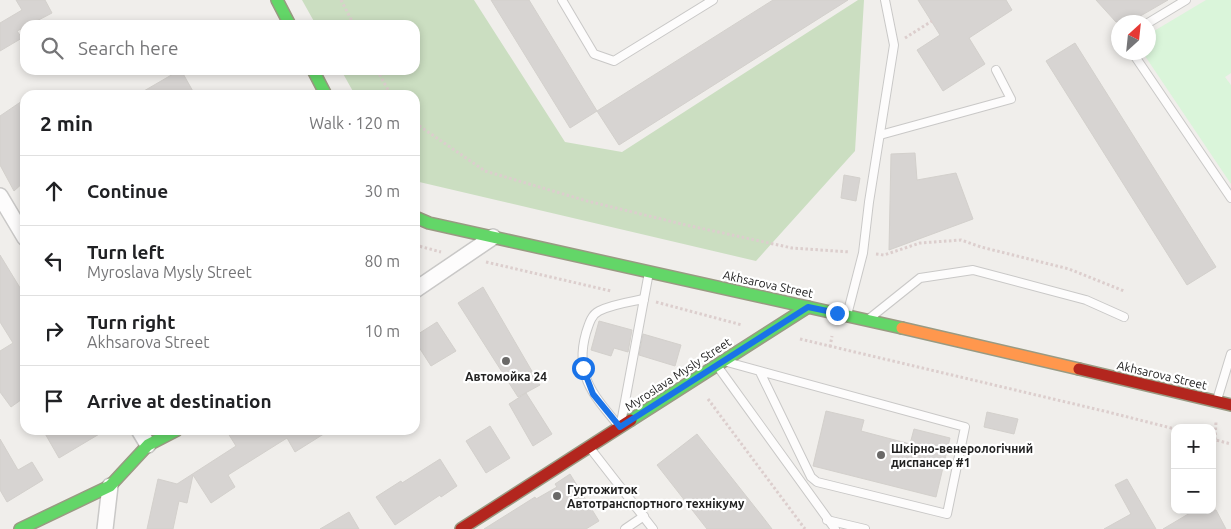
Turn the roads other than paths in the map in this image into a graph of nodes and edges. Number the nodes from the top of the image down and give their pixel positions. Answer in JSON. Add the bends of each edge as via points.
{"nodes":[{"id":1,"x":277,"y":0,"type":"edge"},
{"id":2,"x":562,"y":0,"type":"edge"},
{"id":3,"x":713,"y":0,"type":"edge"},
{"id":4,"x":885,"y":0,"type":"edge"},
{"id":5,"x":1186,"y":0,"type":"edge"},
{"id":6,"x":1156,"y":18,"type":"edge"},
{"id":7,"x":287,"y":20,"type":"edge"},
{"id":8,"x":1137,"y":60,"type":"edge"},
{"id":9,"x":996,"y":70,"type":"dead end"},
{"id":10,"x":316,"y":75,"type":"edge"},
{"id":11,"x":323,"y":90,"type":"edge"},
{"id":12,"x":880,"y":135,"type":"junction"},
{"id":13,"x":0,"y":196,"type":"edge"},
{"id":14,"x":1231,"y":198,"type":"edge"},
{"id":15,"x":420,"y":220,"type":"edge"},
{"id":16,"x":20,"y":230,"type":"edge"},
{"id":17,"x":493,"y":237,"type":"junction"},
{"id":18,"x":649,"y":272,"type":"junction"},
{"id":19,"x":420,"y":287,"type":"edge"},
{"id":20,"x":644,"y":299,"type":"junction"},
{"id":21,"x":808,"y":307,"type":"junction"},
{"id":22,"x":846,"y":316,"type":"junction"},
{"id":23,"x":1124,"y":317,"type":"dead end"},
{"id":24,"x":868,"y":320,"type":"junction"},
{"id":25,"x":1231,"y":354,"type":"edge"},
{"id":26,"x":720,"y":364,"type":"junction"},
{"id":27,"x":760,"y":372,"type":"junction"},
{"id":28,"x":1216,"y":401,"type":"junction"},
{"id":29,"x":1231,"y":405,"type":"edge"},
{"id":30,"x":620,"y":427,"type":"junction"},
{"id":31,"x":142,"y":435,"type":"edge"},
{"id":32,"x":167,"y":435,"type":"edge"},
{"id":33,"x":148,"y":445,"type":"junction"},
{"id":34,"x":589,"y":446,"type":"junction"},
{"id":35,"x":110,"y":486,"type":"junction"},
{"id":36,"x":644,"y":516,"type":"junction"},
{"id":37,"x":827,"y":520,"type":"junction"},
{"id":38,"x":20,"y":529,"type":"edge"},
{"id":39,"x":105,"y":529,"type":"edge"},
{"id":40,"x":462,"y":529,"type":"edge"},
{"id":41,"x":625,"y":529,"type":"edge"},
{"id":42,"x":654,"y":529,"type":"edge"},
{"id":43,"x":835,"y":529,"type":"edge"},
{"id":44,"x":865,"y":529,"type":"edge"}],
"edges":[{"from":1,"to":7,"type":"street"},
{"from":2,"to":3,"type":"lane","via":[[594,54],[614,62]]},
{"from":4,"to":12,"type":"lane","via":[[894,45]]},
{"from":5,"to":6,"type":"lane"},
{"from":8,"to":14,"type":"lane"},
{"from":9,"to":12,"type":"lane","via":[[1011,99]]},
{"from":10,"to":11,"type":"street"},
{"from":12,"to":22,"type":"lane","via":[[863,253]]},
{"from":13,"to":16,"type":"street"},
{"from":15,"to":17,"type":"street","name":"Akhsarova Street"},
{"from":17,"to":18,"type":"street","name":"Akhsarova Street"},
{"from":17,"to":19,"type":"street"},
{"from":18,"to":20,"type":"lane"},
{"from":18,"to":21,"type":"street","name":"Akhsarova Street"},
{"from":20,"to":30,"type":"lane"},
{"from":20,"to":30,"type":"lane","via":[[598,311],[590,320],[582,347],[583,368],[593,394]]},
{"from":21,"to":22,"type":"street","name":"Akhsarova Street"},
{"from":21,"to":26,"type":"street","name":"Myroslava Mysly Street"},
{"from":22,"to":24,"type":"street","name":"Akhsarova Street"},
{"from":23,"to":24,"type":"lane","via":[[1086,300],[973,270],[920,278]]},
{"from":24,"to":28,"type":"street","name":"Akhsarova Street"},
{"from":25,"to":28,"type":"lane"},
{"from":26,"to":27,"type":"lane"},
{"from":26,"to":30,"type":"street","name":"Myroslava Mysly Street"},
{"from":26,"to":37,"type":"lane"},
{"from":27,"to":27,"type":"lane","via":[[811,476],[817,482],[946,514],[965,427]]},
{"from":28,"to":29,"type":"street","name":"Akhsarova Street"},
{"from":30,"to":34,"type":"street","name":"Myroslava Mysly Street"},
{"from":31,"to":33,"type":"street"},
{"from":32,"to":33,"type":"street"},
{"from":33,"to":35,"type":"street"},
{"from":34,"to":36,"type":"lane"},
{"from":34,"to":40,"type":"street","name":"Myroslava Mysly Street"},
{"from":35,"to":38,"type":"street"},
{"from":35,"to":39,"type":"street"},
{"from":36,"to":41,"type":"lane"},
{"from":36,"to":42,"type":"lane"},
{"from":37,"to":43,"type":"lane"},
{"from":37,"to":44,"type":"lane"}]}
